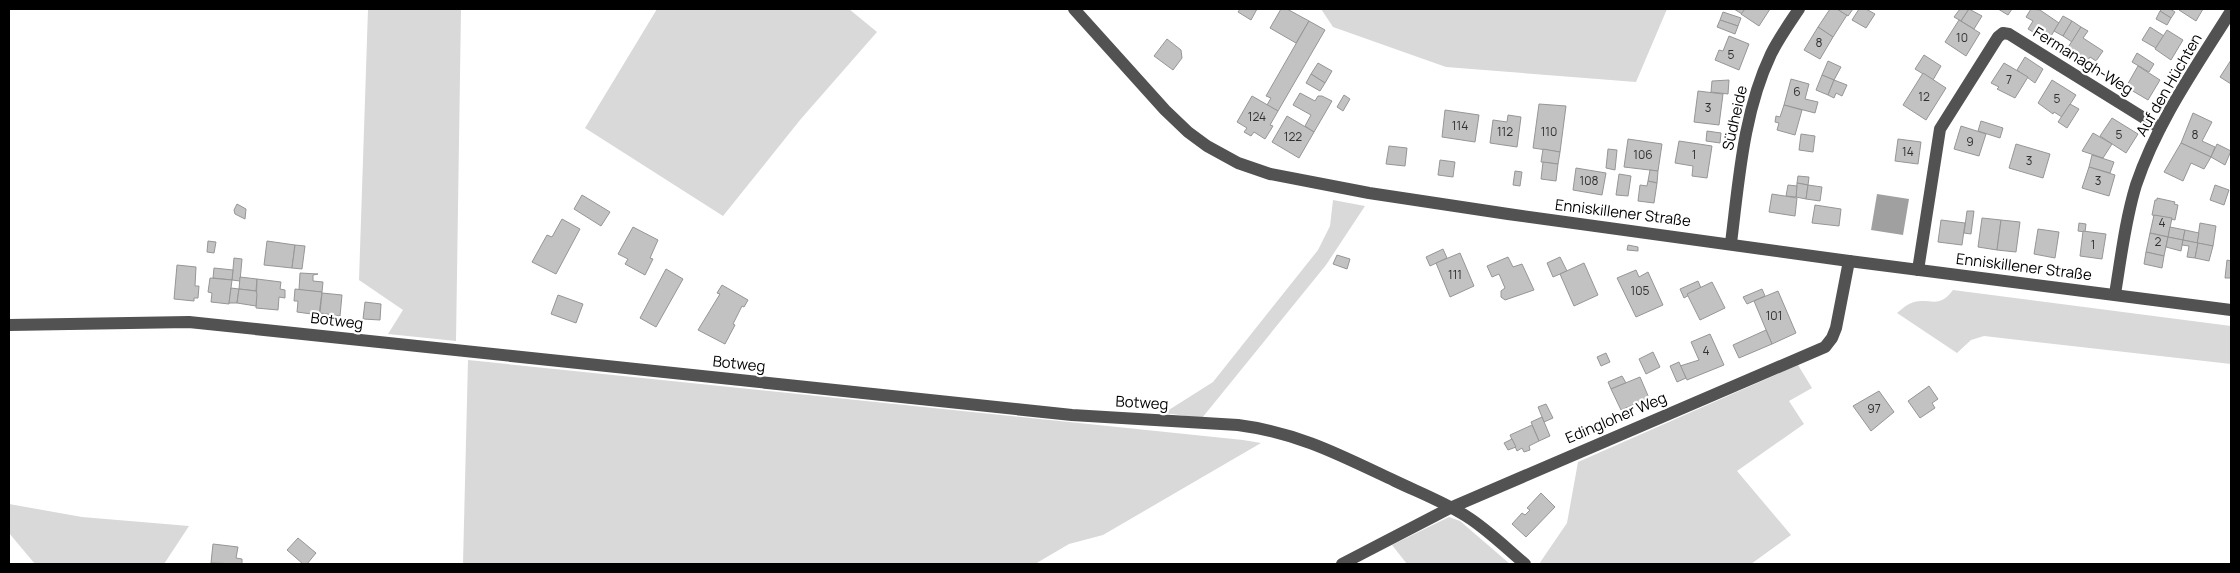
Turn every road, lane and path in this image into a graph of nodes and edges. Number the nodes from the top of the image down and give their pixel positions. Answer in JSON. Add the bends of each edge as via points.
{"nodes":[{"id":1,"x":1074,"y":9,"type":"edge"},
{"id":2,"x":1799,"y":9,"type":"edge"},
{"id":3,"x":2231,"y":10,"type":"edge"},
{"id":4,"x":2160,"y":128,"type":"junction"},
{"id":5,"x":1731,"y":243,"type":"junction"},
{"id":6,"x":1849,"y":261,"type":"junction"},
{"id":7,"x":1918,"y":270,"type":"junction"},
{"id":8,"x":2115,"y":294,"type":"junction"},
{"id":9,"x":2231,"y":310,"type":"edge"},
{"id":10,"x":9,"y":325,"type":"edge"},
{"id":11,"x":1450,"y":508,"type":"junction"},
{"id":12,"x":1342,"y":564,"type":"edge"},
{"id":13,"x":1525,"y":564,"type":"edge"}],
"edges":[{"from":1,"to":5,"type":"street","name":"Enniskillener Straße","via":[[1165,110],[1207,146],[1238,163],[1270,174],[1368,193]]},
{"from":2,"to":5,"type":"street","name":"Südheide","via":[[1772,54],[1750,114]]},
{"from":3,"to":4,"type":"street","name":"Auf den Hüchten"},
{"from":4,"to":7,"type":"street","name":"Fermanagh-Weg","via":[[2003,33],[1998,36],[1940,129]]},
{"from":4,"to":8,"type":"street","name":"Auf den Hüchten","via":[[2131,202]]},
{"from":5,"to":6,"type":"street","name":"Enniskillener Straße"},
{"from":6,"to":7,"type":"street","name":"Enniskillener Straße"},
{"from":6,"to":11,"type":"street","name":"Edingloher Weg","via":[[1836,328],[1825,347]]},
{"from":7,"to":8,"type":"street","name":"Enniskillener Straße"},
{"from":8,"to":9,"type":"street","name":"Enniskillener Straße"},
{"from":10,"to":11,"type":"street","name":"Botweg","via":[[189,322],[1072,415],[1238,425],[1283,432],[1310,442]]},
{"from":11,"to":12,"type":"street","name":"Edingloher Weg"},
{"from":11,"to":13,"type":"street","name":"Botweg","via":[[1477,524]]}]}
